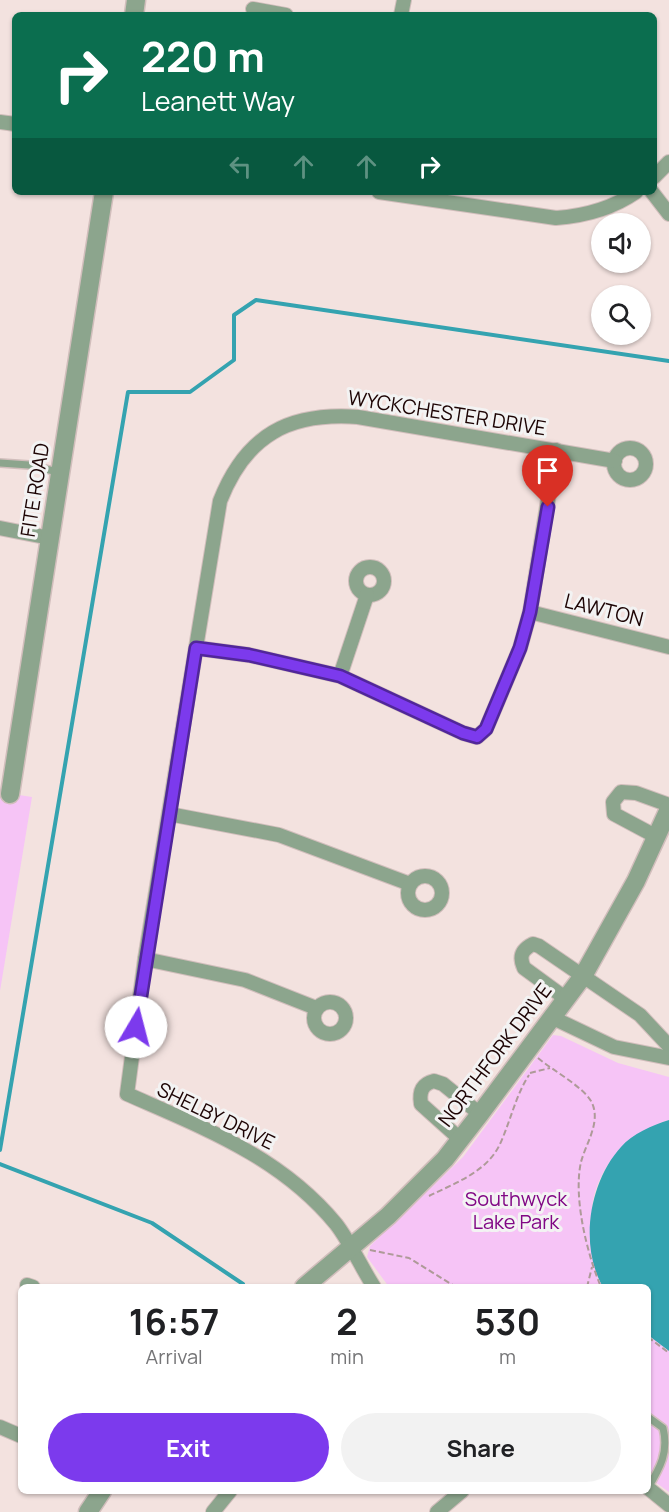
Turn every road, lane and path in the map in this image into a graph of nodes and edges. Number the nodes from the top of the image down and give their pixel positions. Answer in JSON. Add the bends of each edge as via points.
{"nodes":[{"id":1,"x":252,"y":9,"type":"dead end"},
{"id":2,"x":269,"y":12,"type":"edge"},
{"id":3,"x":669,"y":162,"type":"edge"},
{"id":4,"x":657,"y":174,"type":"edge"},
{"id":5,"x":104,"y":195,"type":"edge"},
{"id":6,"x":399,"y":195,"type":"edge"},
{"id":7,"x":630,"y":195,"type":"edge"},
{"id":8,"x":654,"y":195,"type":"edge"},
{"id":9,"x":669,"y":214,"type":"edge"},
{"id":10,"x":556,"y":450,"type":"junction"},
{"id":11,"x":615,"y":461,"type":"dead end"},
{"id":12,"x":0,"y":463,"type":"edge"},
{"id":13,"x":60,"y":472,"type":"junction"},
{"id":14,"x":0,"y":528,"type":"edge"},
{"id":15,"x":50,"y":538,"type":"junction"},
{"id":16,"x":367,"y":595,"type":"dead end"},
{"id":17,"x":530,"y":612,"type":"junction"},
{"id":18,"x":669,"y":647,"type":"edge"},
{"id":19,"x":196,"y":648,"type":"junction"},
{"id":20,"x":340,"y":676,"type":"junction"},
{"id":21,"x":10,"y":794,"type":"dead end"},
{"id":22,"x":669,"y":807,"type":"edge"},
{"id":23,"x":169,"y":814,"type":"junction"},
{"id":24,"x":657,"y":837,"type":"junction"},
{"id":25,"x":410,"y":884,"type":"dead end"},
{"id":26,"x":145,"y":959,"type":"junction"},
{"id":27,"x":583,"y":976,"type":"junction"},
{"id":28,"x":565,"y":998,"type":"junction"},
{"id":29,"x":316,"y":1008,"type":"dead end"},
{"id":30,"x":551,"y":1017,"type":"junction"},
{"id":31,"x":669,"y":1046,"type":"edge"},
{"id":32,"x":544,"y":1049,"type":"dead end"},
{"id":33,"x":538,"y":1058,"type":"junction"},
{"id":34,"x":669,"y":1058,"type":"edge"},
{"id":35,"x":550,"y":1068,"type":"junction"},
{"id":36,"x":530,"y":1073,"type":"junction"},
{"id":37,"x":127,"y":1095,"type":"joint"},
{"id":38,"x":480,"y":1114,"type":"junction"},
{"id":39,"x":460,"y":1139,"type":"junction"},
{"id":40,"x":426,"y":1198,"type":"dead end"},
{"id":41,"x":377,"y":1244,"type":"dead end"},
{"id":42,"x":350,"y":1249,"type":"junction"},
{"id":43,"x":370,"y":1250,"type":"junction"},
{"id":44,"x":592,"y":1268,"type":"junction"},
{"id":45,"x":308,"y":1284,"type":"edge"},
{"id":46,"x":372,"y":1284,"type":"edge"},
{"id":47,"x":451,"y":1284,"type":"edge"},
{"id":48,"x":588,"y":1284,"type":"edge"},
{"id":49,"x":600,"y":1284,"type":"edge"},
{"id":50,"x":651,"y":1339,"type":"edge"},
{"id":51,"x":669,"y":1353,"type":"edge"},
{"id":52,"x":651,"y":1419,"type":"edge"},
{"id":53,"x":0,"y":1427,"type":"edge"},
{"id":54,"x":18,"y":1435,"type":"edge"},
{"id":55,"x":651,"y":1483,"type":"edge"},
{"id":56,"x":651,"y":1490,"type":"edge"},
{"id":57,"x":100,"y":1494,"type":"edge"},
{"id":58,"x":228,"y":1494,"type":"edge"},
{"id":59,"x":458,"y":1494,"type":"edge"},
{"id":60,"x":669,"y":1505,"type":"edge"},
{"id":61,"x":88,"y":1512,"type":"edge"},
{"id":62,"x":213,"y":1512,"type":"edge"},
{"id":63,"x":437,"y":1512,"type":"edge"}],
"edges":[{"from":1,"to":2,"type":"street"},
{"from":3,"to":4,"type":"street"},
{"from":5,"to":13,"type":"street","name":"FITE ROAD"},
{"from":6,"to":7,"type":"street","via":[[556,218],[604,208]]},
{"from":8,"to":9,"type":"street"},
{"from":10,"to":11,"type":"street","name":"WYCKCHESTER DRIVE"},
{"from":10,"to":17,"type":"street"},
{"from":10,"to":19,"type":"street","name":"WYCKCHESTER DRIVE","via":[[358,417],[326,415],[275,431],[231,473],[220,501]]},
{"from":12,"to":13,"type":"lane"},
{"from":13,"to":15,"type":"street","name":"FITE ROAD"},
{"from":14,"to":15,"type":"street"},
{"from":15,"to":21,"type":"street","name":"FITE ROAD"},
{"from":16,"to":20,"type":"street"},
{"from":17,"to":18,"type":"street","name":"LAWTON"},
{"from":17,"to":20,"type":"street","via":[[520,648],[486,729],[477,737]]},
{"from":19,"to":20,"type":"street","via":[[249,655]]},
{"from":19,"to":23,"type":"street","name":"WYCKCHESTER DRIVE"},
{"from":22,"to":24,"type":"street","name":"NORTHFORK DRIVE"},
{"from":22,"to":24,"type":"street","via":[[636,793],[621,792],[613,802],[614,814],[619,819]]},
{"from":23,"to":25,"type":"street","via":[[279,835]]},
{"from":23,"to":26,"type":"street","name":"WYCKCHESTER DRIVE"},
{"from":24,"to":27,"type":"street","name":"NORTHFORK DRIVE"},
{"from":26,"to":29,"type":"street","via":[[245,980]]},
{"from":26,"to":37,"type":"street","name":"WYCKCHESTER DRIVE"},
{"from":27,"to":28,"type":"street","name":"NORTHFORK DRIVE"},
{"from":27,"to":28,"type":"street","via":[[539,946],[532,944],[522,953],[524,968]]},
{"from":27,"to":31,"type":"street","via":[[640,1014]]},
{"from":28,"to":30,"type":"street","name":"NORTHFORK DRIVE"},
{"from":30,"to":34,"type":"street","via":[[614,1047]]},
{"from":30,"to":38,"type":"street","name":"NORTHFORK DRIVE"},
{"from":32,"to":33,"type":"path"},
{"from":33,"to":35,"type":"path"},
{"from":33,"to":36,"type":"path"},
{"from":35,"to":36,"type":"path"},
{"from":35,"to":44,"type":"path","via":[[583,1091],[593,1106],[594,1124],[581,1162],[578,1192]]},
{"from":36,"to":40,"type":"path","via":[[516,1096],[492,1156],[477,1171]]},
{"from":37,"to":42,"type":"street","name":"SHELBY DRIVE","via":[[217,1133],[273,1166],[320,1207]]},
{"from":38,"to":39,"type":"street","name":"NORTHFORK DRIVE"},
{"from":38,"to":39,"type":"street","via":[[443,1084],[434,1081],[420,1091],[421,1104]]},
{"from":39,"to":42,"type":"street","name":"NORTHFORK DRIVE","via":[[388,1216]]},
{"from":41,"to":43,"type":"path"},
{"from":42,"to":43,"type":"path"},
{"from":42,"to":45,"type":"street","name":"NORTHFORK DRIVE"},
{"from":42,"to":46,"type":"street","name":"SHELBY DRIVE"},
{"from":43,"to":47,"type":"path","via":[[409,1258]]},
{"from":44,"to":48,"type":"path"},
{"from":44,"to":49,"type":"path"},
{"from":50,"to":51,"type":"path"},
{"from":52,"to":55,"type":"lane","via":[[663,1428],[668,1448]]},
{"from":53,"to":54,"type":"street"},
{"from":56,"to":60,"type":"street"},
{"from":57,"to":61,"type":"street"},
{"from":58,"to":62,"type":"street"},
{"from":59,"to":63,"type":"street"}]}
